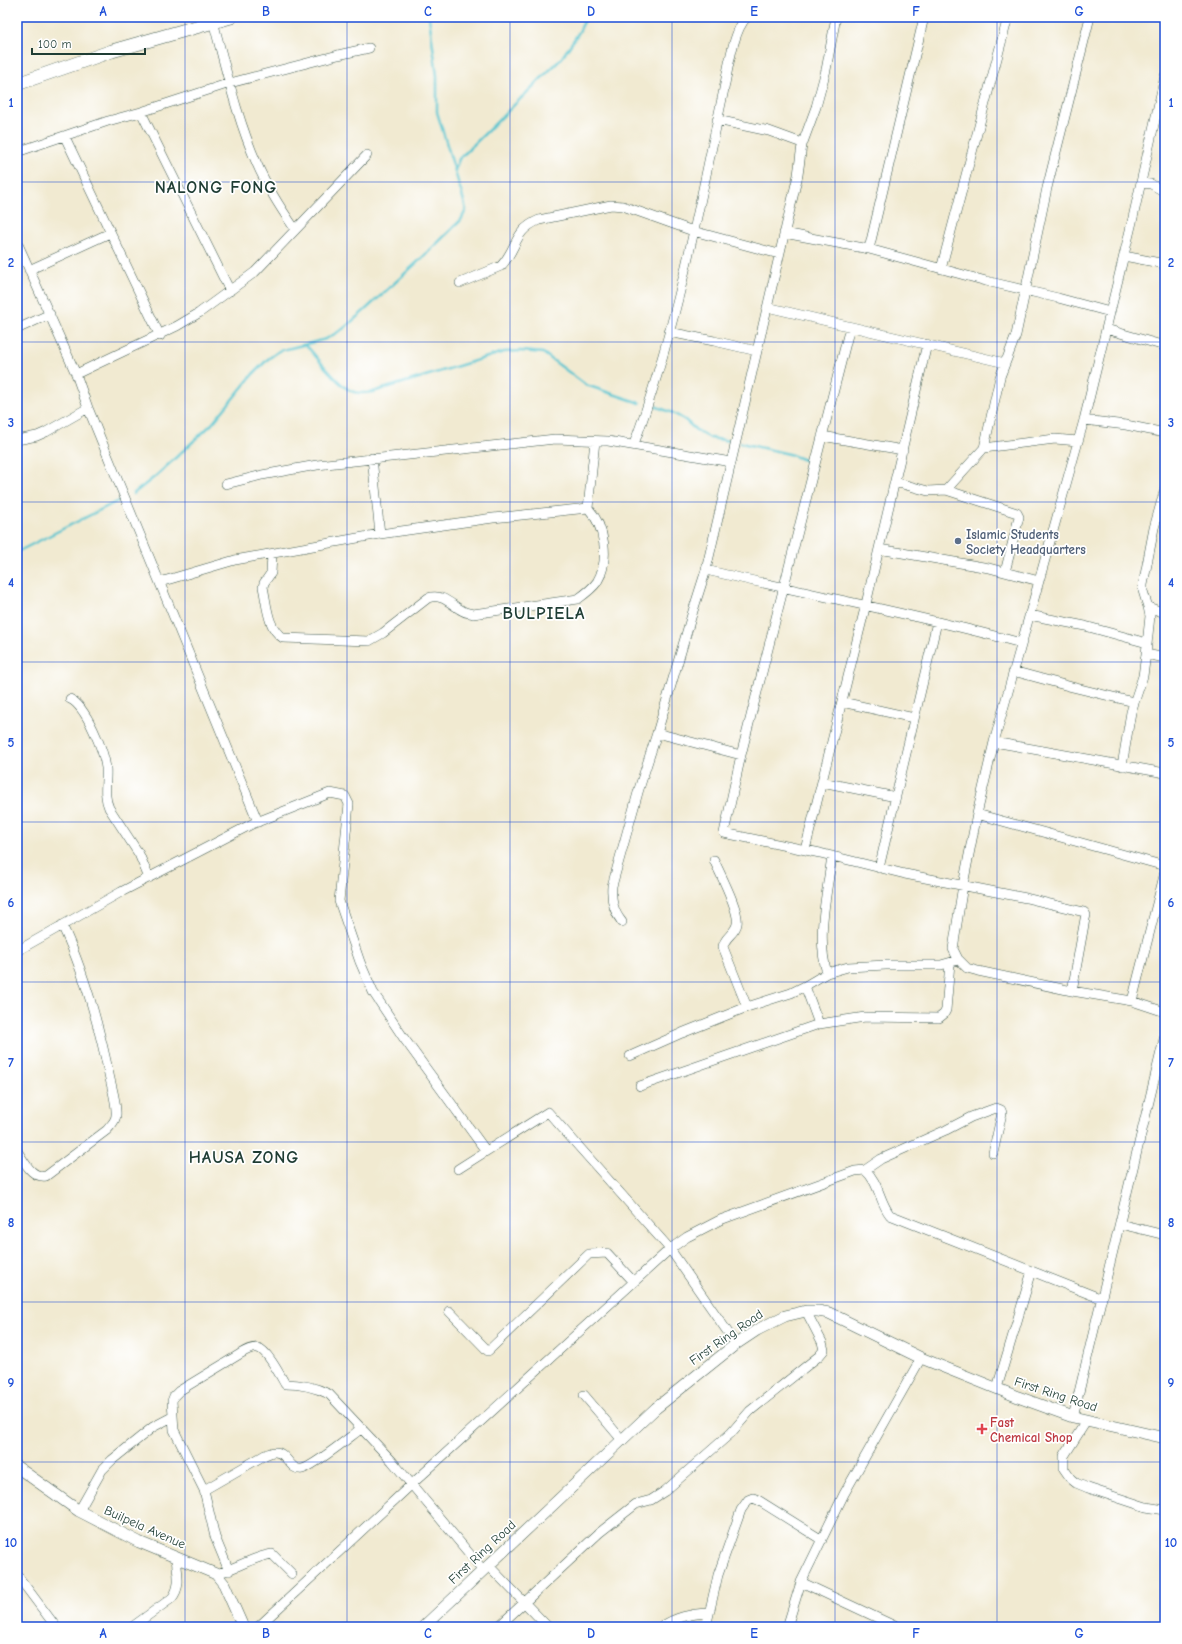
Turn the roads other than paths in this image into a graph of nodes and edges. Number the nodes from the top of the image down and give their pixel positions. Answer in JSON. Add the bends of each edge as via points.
{"nodes":[{"id":1,"x":231,"y":17,"type":"edge"},
{"id":2,"x":836,"y":17,"type":"edge"},
{"id":3,"x":924,"y":17,"type":"edge"},
{"id":4,"x":1008,"y":17,"type":"edge"},
{"id":5,"x":1090,"y":17,"type":"edge"},
{"id":6,"x":744,"y":18,"type":"edge"},
{"id":7,"x":213,"y":21,"type":"junction"},
{"id":8,"x":369,"y":48,"type":"dead end"},
{"id":9,"x":1165,"y":78,"type":"edge"},
{"id":10,"x":230,"y":83,"type":"junction"},
{"id":11,"x":17,"y":84,"type":"edge"},
{"id":12,"x":141,"y":112,"type":"junction"},
{"id":13,"x":718,"y":120,"type":"junction"},
{"id":14,"x":65,"y":136,"type":"junction"},
{"id":15,"x":802,"y":143,"type":"junction"},
{"id":16,"x":17,"y":152,"type":"edge"},
{"id":17,"x":368,"y":155,"type":"dead end"},
{"id":18,"x":1141,"y":183,"type":"junction"},
{"id":19,"x":1165,"y":192,"type":"edge"},
{"id":20,"x":295,"y":229,"type":"junction"},
{"id":21,"x":693,"y":231,"type":"junction"},
{"id":22,"x":110,"y":233,"type":"junction"},
{"id":23,"x":784,"y":233,"type":"junction"},
{"id":24,"x":17,"y":242,"type":"edge"},
{"id":25,"x":869,"y":249,"type":"junction"},
{"id":26,"x":779,"y":254,"type":"junction"},
{"id":27,"x":1124,"y":256,"type":"junction"},
{"id":28,"x":1165,"y":264,"type":"edge"},
{"id":29,"x":940,"y":269,"type":"junction"},
{"id":30,"x":29,"y":270,"type":"junction"},
{"id":31,"x":460,"y":282,"type":"dead end"},
{"id":32,"x":1025,"y":290,"type":"junction"},
{"id":33,"x":230,"y":291,"type":"junction"},
{"id":34,"x":767,"y":307,"type":"junction"},
{"id":35,"x":1110,"y":312,"type":"junction"},
{"id":36,"x":50,"y":314,"type":"junction"},
{"id":37,"x":850,"y":327,"type":"junction"},
{"id":38,"x":17,"y":329,"type":"edge"},
{"id":39,"x":1106,"y":329,"type":"junction"},
{"id":40,"x":669,"y":332,"type":"junction"},
{"id":41,"x":160,"y":336,"type":"junction"},
{"id":42,"x":927,"y":344,"type":"junction"},
{"id":43,"x":1165,"y":346,"type":"edge"},
{"id":44,"x":757,"y":351,"type":"junction"},
{"id":45,"x":1005,"y":363,"type":"junction"},
{"id":46,"x":76,"y":374,"type":"junction"},
{"id":47,"x":88,"y":408,"type":"junction"},
{"id":48,"x":1084,"y":420,"type":"junction"},
{"id":49,"x":1165,"y":433,"type":"edge"},
{"id":50,"x":822,"y":436,"type":"junction"},
{"id":51,"x":17,"y":440,"type":"edge"},
{"id":52,"x":595,"y":441,"type":"junction"},
{"id":53,"x":1078,"y":441,"type":"junction"},
{"id":54,"x":634,"y":444,"type":"junction"},
{"id":55,"x":984,"y":448,"type":"junction"},
{"id":56,"x":903,"y":450,"type":"junction"},
{"id":57,"x":372,"y":458,"type":"junction"},
{"id":58,"x":732,"y":462,"type":"junction"},
{"id":59,"x":895,"y":482,"type":"junction"},
{"id":60,"x":226,"y":484,"type":"dead end"},
{"id":61,"x":1165,"y":489,"type":"edge"},
{"id":62,"x":946,"y":490,"type":"junction"},
{"id":63,"x":588,"y":508,"type":"junction"},
{"id":64,"x":380,"y":534,"type":"junction"},
{"id":65,"x":879,"y":549,"type":"junction"},
{"id":66,"x":272,"y":554,"type":"junction"},
{"id":67,"x":706,"y":570,"type":"junction"},
{"id":68,"x":1005,"y":572,"type":"junction"},
{"id":69,"x":1039,"y":581,"type":"junction"},
{"id":70,"x":160,"y":582,"type":"junction"},
{"id":71,"x":783,"y":588,"type":"junction"},
{"id":72,"x":866,"y":604,"type":"junction"},
{"id":73,"x":1148,"y":607,"type":"junction"},
{"id":74,"x":1165,"y":613,"type":"edge"},
{"id":75,"x":1029,"y":615,"type":"junction"},
{"id":76,"x":938,"y":622,"type":"junction"},
{"id":77,"x":1021,"y":643,"type":"junction"},
{"id":78,"x":1147,"y":643,"type":"junction"},
{"id":79,"x":1146,"y":654,"type":"junction"},
{"id":80,"x":1165,"y":658,"type":"edge"},
{"id":81,"x":1013,"y":671,"type":"junction"},
{"id":82,"x":70,"y":698,"type":"dead end"},
{"id":83,"x":842,"y":702,"type":"junction"},
{"id":84,"x":1134,"y":702,"type":"junction"},
{"id":85,"x":914,"y":718,"type":"junction"},
{"id":86,"x":657,"y":733,"type":"junction"},
{"id":87,"x":994,"y":742,"type":"junction"},
{"id":88,"x":741,"y":755,"type":"junction"},
{"id":89,"x":1122,"y":766,"type":"junction"},
{"id":90,"x":1165,"y":774,"type":"edge"},
{"id":91,"x":822,"y":782,"type":"junction"},
{"id":92,"x":896,"y":797,"type":"junction"},
{"id":93,"x":977,"y":814,"type":"junction"},
{"id":94,"x":258,"y":822,"type":"junction"},
{"id":95,"x":805,"y":850,"type":"junction"},
{"id":96,"x":832,"y":856,"type":"junction"},
{"id":97,"x":714,"y":860,"type":"dead end"},
{"id":98,"x":1165,"y":866,"type":"edge"},
{"id":99,"x":879,"y":868,"type":"junction"},
{"id":100,"x":1165,"y":872,"type":"edge"},
{"id":101,"x":148,"y":878,"type":"junction"},
{"id":102,"x":962,"y":886,"type":"junction"},
{"id":103,"x":622,"y":922,"type":"dead end"},
{"id":104,"x":62,"y":925,"type":"junction"},
{"id":105,"x":17,"y":951,"type":"edge"},
{"id":106,"x":954,"y":961,"type":"junction"},
{"id":107,"x":827,"y":973,"type":"junction"},
{"id":108,"x":805,"y":986,"type":"junction"},
{"id":109,"x":1072,"y":991,"type":"junction"},
{"id":110,"x":1132,"y":1001,"type":"junction"},
{"id":111,"x":747,"y":1007,"type":"junction"},
{"id":112,"x":1165,"y":1012,"type":"edge"},
{"id":113,"x":819,"y":1024,"type":"junction"},
{"id":114,"x":1165,"y":1034,"type":"edge"},
{"id":115,"x":630,"y":1056,"type":"dead end"},
{"id":116,"x":640,"y":1086,"type":"dead end"},
{"id":117,"x":17,"y":1151,"type":"edge"},
{"id":118,"x":486,"y":1151,"type":"junction"},
{"id":119,"x":993,"y":1153,"type":"dead end"},
{"id":120,"x":458,"y":1169,"type":"dead end"},
{"id":121,"x":865,"y":1170,"type":"junction"},
{"id":122,"x":1120,"y":1224,"type":"junction"},
{"id":123,"x":1165,"y":1235,"type":"edge"},
{"id":124,"x":670,"y":1249,"type":"junction"},
{"id":125,"x":1032,"y":1272,"type":"junction"},
{"id":126,"x":634,"y":1282,"type":"junction"},
{"id":127,"x":1102,"y":1298,"type":"junction"},
{"id":128,"x":449,"y":1311,"type":"dead end"},
{"id":129,"x":806,"y":1311,"type":"junction"},
{"id":130,"x":736,"y":1344,"type":"junction"},
{"id":131,"x":921,"y":1358,"type":"junction"},
{"id":132,"x":997,"y":1388,"type":"junction"},
{"id":133,"x":584,"y":1395,"type":"dead end"},
{"id":134,"x":172,"y":1417,"type":"junction"},
{"id":135,"x":1074,"y":1417,"type":"junction"},
{"id":136,"x":1087,"y":1420,"type":"junction"},
{"id":137,"x":362,"y":1428,"type":"junction"},
{"id":138,"x":1165,"y":1438,"type":"edge"},
{"id":139,"x":622,"y":1440,"type":"junction"},
{"id":140,"x":17,"y":1467,"type":"edge"},
{"id":141,"x":412,"y":1484,"type":"junction"},
{"id":142,"x":204,"y":1490,"type":"junction"},
{"id":143,"x":1165,"y":1510,"type":"edge"},
{"id":144,"x":79,"y":1511,"type":"junction"},
{"id":145,"x":822,"y":1540,"type":"junction"},
{"id":146,"x":176,"y":1557,"type":"junction"},
{"id":147,"x":486,"y":1568,"type":"junction"},
{"id":148,"x":229,"y":1571,"type":"junction"},
{"id":149,"x":216,"y":1574,"type":"junction"},
{"id":150,"x":292,"y":1574,"type":"dead end"},
{"id":151,"x":17,"y":1575,"type":"edge"},
{"id":152,"x":801,"y":1582,"type":"junction"},
{"id":153,"x":526,"y":1603,"type":"junction"},
{"id":154,"x":708,"y":1613,"type":"junction"},
{"id":155,"x":884,"y":1624,"type":"edge"},
{"id":156,"x":56,"y":1627,"type":"edge"},
{"id":157,"x":132,"y":1627,"type":"edge"},
{"id":158,"x":243,"y":1627,"type":"edge"},
{"id":159,"x":258,"y":1627,"type":"edge"},
{"id":160,"x":423,"y":1627,"type":"edge"},
{"id":161,"x":498,"y":1627,"type":"edge"},
{"id":162,"x":548,"y":1627,"type":"edge"},
{"id":163,"x":661,"y":1627,"type":"edge"},
{"id":164,"x":706,"y":1627,"type":"edge"},
{"id":165,"x":787,"y":1627,"type":"edge"},
{"id":166,"x":897,"y":1627,"type":"edge"}],
"edges":[{"from":1,"to":7,"type":"main road"},
{"from":2,"to":15,"type":"street","via":[[826,70],[816,107]]},
{"from":3,"to":25,"type":"street"},
{"from":4,"to":29,"type":"street"},
{"from":5,"to":32,"type":"street"},
{"from":6,"to":13,"type":"street","via":[[733,50]]},
{"from":7,"to":10,"type":"street"},
{"from":7,"to":11,"type":"main road","via":[[112,51]]},
{"from":8,"to":10,"type":"street"},
{"from":9,"to":18,"type":"street"},
{"from":10,"to":12,"type":"street"},
{"from":10,"to":20,"type":"street","via":[[257,165]]},
{"from":12,"to":14,"type":"street"},
{"from":12,"to":33,"type":"street"},
{"from":13,"to":15,"type":"street","via":[[769,131]]},
{"from":13,"to":21,"type":"street"},
{"from":14,"to":16,"type":"street"},
{"from":14,"to":22,"type":"street"},
{"from":15,"to":23,"type":"street","via":[[798,175]]},
{"from":17,"to":20,"type":"street"},
{"from":18,"to":19,"type":"street"},
{"from":18,"to":27,"type":"street"},
{"from":20,"to":33,"type":"street","via":[[255,272]]},
{"from":21,"to":26,"type":"street"},
{"from":21,"to":31,"type":"street","via":[[623,206],[611,205],[539,220],[522,230],[501,266]]},
{"from":21,"to":40,"type":"street"},
{"from":22,"to":30,"type":"street"},
{"from":22,"to":41,"type":"street"},
{"from":23,"to":25,"type":"street"},
{"from":23,"to":26,"type":"street"},
{"from":24,"to":30,"type":"street"},
{"from":25,"to":29,"type":"street"},
{"from":26,"to":34,"type":"street"},
{"from":27,"to":28,"type":"street"},
{"from":27,"to":35,"type":"street"},
{"from":29,"to":32,"type":"street"},
{"from":30,"to":36,"type":"street"},
{"from":32,"to":35,"type":"street"},
{"from":32,"to":45,"type":"street","via":[[1016,335]]},
{"from":33,"to":41,"type":"street"},
{"from":34,"to":37,"type":"street"},
{"from":34,"to":44,"type":"street"},
{"from":35,"to":39,"type":"street"},
{"from":36,"to":38,"type":"street"},
{"from":36,"to":46,"type":"street"},
{"from":37,"to":42,"type":"street"},
{"from":37,"to":50,"type":"street"},
{"from":39,"to":43,"type":"street"},
{"from":39,"to":48,"type":"street"},
{"from":40,"to":44,"type":"street"},
{"from":40,"to":54,"type":"street"},
{"from":41,"to":46,"type":"street"},
{"from":42,"to":45,"type":"street"},
{"from":42,"to":56,"type":"street"},
{"from":44,"to":58,"type":"street"},
{"from":45,"to":55,"type":"street"},
{"from":46,"to":47,"type":"street"},
{"from":47,"to":51,"type":"street","via":[[46,432]]},
{"from":47,"to":70,"type":"street"},
{"from":48,"to":49,"type":"street"},
{"from":48,"to":53,"type":"street"},
{"from":50,"to":56,"type":"street"},
{"from":50,"to":71,"type":"street"},
{"from":52,"to":54,"type":"street"},
{"from":52,"to":57,"type":"street","via":[[555,439]]},
{"from":52,"to":63,"type":"street"},
{"from":53,"to":55,"type":"street","via":[[1055,439]]},
{"from":53,"to":69,"type":"street"},
{"from":54,"to":58,"type":"street"},
{"from":55,"to":62,"type":"street"},
{"from":56,"to":59,"type":"street"},
{"from":57,"to":60,"type":"street","via":[[317,465]]},
{"from":57,"to":64,"type":"street"},
{"from":58,"to":67,"type":"street"},
{"from":59,"to":62,"type":"street","via":[[928,491]]},
{"from":59,"to":65,"type":"street"},
{"from":61,"to":73,"type":"street","via":[[1142,585]]},
{"from":62,"to":68,"type":"street","via":[[1017,512],[1019,517]]},
{"from":63,"to":64,"type":"street"},
{"from":63,"to":66,"type":"street","via":[[597,518],[604,549],[597,582],[578,599],[473,614],[435,596],[428,598],[369,641],[283,638],[277,634],[272,627],[263,587],[271,573]]},
{"from":64,"to":66,"type":"street"},
{"from":65,"to":68,"type":"street"},
{"from":65,"to":72,"type":"street"},
{"from":66,"to":70,"type":"street","via":[[235,560]]},
{"from":67,"to":71,"type":"street"},
{"from":67,"to":86,"type":"street"},
{"from":68,"to":69,"type":"street"},
{"from":69,"to":75,"type":"street"},
{"from":70,"to":94,"type":"street"},
{"from":71,"to":72,"type":"street"},
{"from":71,"to":88,"type":"street"},
{"from":72,"to":76,"type":"street"},
{"from":72,"to":83,"type":"street"},
{"from":73,"to":74,"type":"street"},
{"from":73,"to":78,"type":"street","via":[[1150,623]]},
{"from":75,"to":77,"type":"street"},
{"from":75,"to":78,"type":"street","via":[[1085,626]]},
{"from":76,"to":77,"type":"street"},
{"from":76,"to":85,"type":"street"},
{"from":77,"to":81,"type":"street"},
{"from":78,"to":79,"type":"street"},
{"from":79,"to":80,"type":"street"},
{"from":79,"to":84,"type":"street","via":[[1143,676]]},
{"from":81,"to":84,"type":"street"},
{"from":81,"to":87,"type":"street"},
{"from":82,"to":101,"type":"street","via":[[81,707],[92,728],[105,763],[106,800],[120,827],[139,854]]},
{"from":83,"to":85,"type":"street"},
{"from":83,"to":91,"type":"street"},
{"from":84,"to":89,"type":"street"},
{"from":85,"to":92,"type":"street"},
{"from":86,"to":88,"type":"street"},
{"from":86,"to":103,"type":"street","via":[[612,886],[611,899]]},
{"from":87,"to":89,"type":"street"},
{"from":87,"to":93,"type":"street"},
{"from":88,"to":95,"type":"street","via":[[724,833]]},
{"from":89,"to":90,"type":"street"},
{"from":91,"to":92,"type":"street"},
{"from":91,"to":95,"type":"street"},
{"from":92,"to":99,"type":"street"},
{"from":93,"to":98,"type":"street"},
{"from":93,"to":102,"type":"street"},
{"from":94,"to":101,"type":"street"},
{"from":94,"to":118,"type":"street","via":[[330,794],[345,796],[349,804],[339,901],[360,962],[373,992],[403,1037]]},
{"from":95,"to":96,"type":"street"},
{"from":96,"to":99,"type":"street"},
{"from":96,"to":107,"type":"street","via":[[823,922],[822,950]]},
{"from":97,"to":111,"type":"street","via":[[737,913],[738,923],[723,942],[723,947]]},
{"from":99,"to":102,"type":"street"},
{"from":100,"to":110,"type":"street"},
{"from":101,"to":104,"type":"street"},
{"from":102,"to":106,"type":"street","via":[[954,937]]},
{"from":102,"to":109,"type":"street","via":[[1084,912],[1086,914]]},
{"from":104,"to":105,"type":"street"},
{"from":104,"to":117,"type":"street","via":[[81,970],[94,1014],[116,1114],[107,1130],[46,1176],[39,1177],[33,1174]]},
{"from":106,"to":107,"type":"street","via":[[941,965],[848,967]]},
{"from":106,"to":109,"type":"street","via":[[978,972]]},
{"from":106,"to":113,"type":"street","via":[[946,1010],[939,1018],[865,1017]]},
{"from":107,"to":108,"type":"street"},
{"from":108,"to":111,"type":"street"},
{"from":108,"to":113,"type":"street"},
{"from":109,"to":110,"type":"street"},
{"from":110,"to":112,"type":"street"},
{"from":111,"to":115,"type":"street"},
{"from":113,"to":116,"type":"street"},
{"from":114,"to":122,"type":"street"},
{"from":118,"to":120,"type":"street"},
{"from":118,"to":124,"type":"street","via":[[548,1112]]},
{"from":119,"to":121,"type":"street","via":[[1002,1113],[996,1108],[881,1159]]},
{"from":121,"to":124,"type":"street","via":[[855,1171],[720,1220]]},
{"from":121,"to":125,"type":"street","via":[[872,1176],[890,1215]]},
{"from":122,"to":123,"type":"street"},
{"from":122,"to":127,"type":"street"},
{"from":124,"to":126,"type":"street"},
{"from":124,"to":130,"type":"street"},
{"from":125,"to":127,"type":"street"},
{"from":125,"to":132,"type":"street"},
{"from":126,"to":128,"type":"street","via":[[607,1253],[590,1254],[488,1351]]},
{"from":126,"to":141,"type":"street"},
{"from":127,"to":135,"type":"street"},
{"from":129,"to":130,"type":"street","name":"First Ring Road","via":[[770,1322]]},
{"from":129,"to":131,"type":"street","name":"First Ring Road","via":[[829,1313]]},
{"from":129,"to":153,"type":"street","via":[[822,1342],[824,1350],[819,1356],[750,1412],[731,1433],[665,1491],[651,1500],[636,1504],[599,1533]]},
{"from":130,"to":139,"type":"street","name":"First Ring Road","via":[[656,1408]]},
{"from":131,"to":132,"type":"street","name":"First Ring Road"},
{"from":131,"to":145,"type":"street","via":[[844,1494]]},
{"from":132,"to":135,"type":"street","name":"First Ring Road"},
{"from":133,"to":139,"type":"street"},
{"from":134,"to":137,"type":"street","via":[[172,1401],[179,1391],[249,1349],[257,1348],[264,1351],[285,1384],[315,1388],[329,1394]]},
{"from":134,"to":142,"type":"street","via":[[177,1439]]},
{"from":134,"to":144,"type":"street","via":[[152,1428],[107,1465]]},
{"from":135,"to":136,"type":"street","name":"First Ring Road"},
{"from":136,"to":138,"type":"street","name":"First Ring Road"},
{"from":136,"to":143,"type":"street","via":[[1064,1456],[1064,1469],[1071,1479],[1088,1488],[1146,1507]]},
{"from":137,"to":141,"type":"street"},
{"from":137,"to":142,"type":"street","via":[[313,1464],[302,1469],[293,1467],[283,1454],[275,1452]]},
{"from":139,"to":147,"type":"street","name":"First Ring Road"},
{"from":140,"to":144,"type":"street","name":"Builpela Avenue"},
{"from":141,"to":147,"type":"street"},
{"from":141,"to":159,"type":"street"},
{"from":142,"to":148,"type":"street","via":[[215,1537]]},
{"from":144,"to":146,"type":"street","name":"Builpela Avenue","via":[[139,1542]]},
{"from":145,"to":152,"type":"street"},
{"from":145,"to":154,"type":"street","via":[[758,1500],[748,1500],[741,1510],[718,1575]]},
{"from":146,"to":149,"type":"street","name":"Builpela Avenue"},
{"from":146,"to":157,"type":"street","via":[[179,1585],[175,1594]]},
{"from":147,"to":153,"type":"street"},
{"from":147,"to":160,"type":"street","name":"First Ring Road"},
{"from":148,"to":149,"type":"street"},
{"from":148,"to":150,"type":"street","via":[[264,1555],[272,1554]]},
{"from":149,"to":158,"type":"street","via":[[224,1584]]},
{"from":151,"to":156,"type":"street"},
{"from":152,"to":155,"type":"street"},
{"from":152,"to":165,"type":"street"},
{"from":153,"to":161,"type":"street"},
{"from":153,"to":162,"type":"street"},
{"from":154,"to":163,"type":"street","via":[[690,1614]]},
{"from":154,"to":164,"type":"street"},
{"from":155,"to":166,"type":"street"}]}
